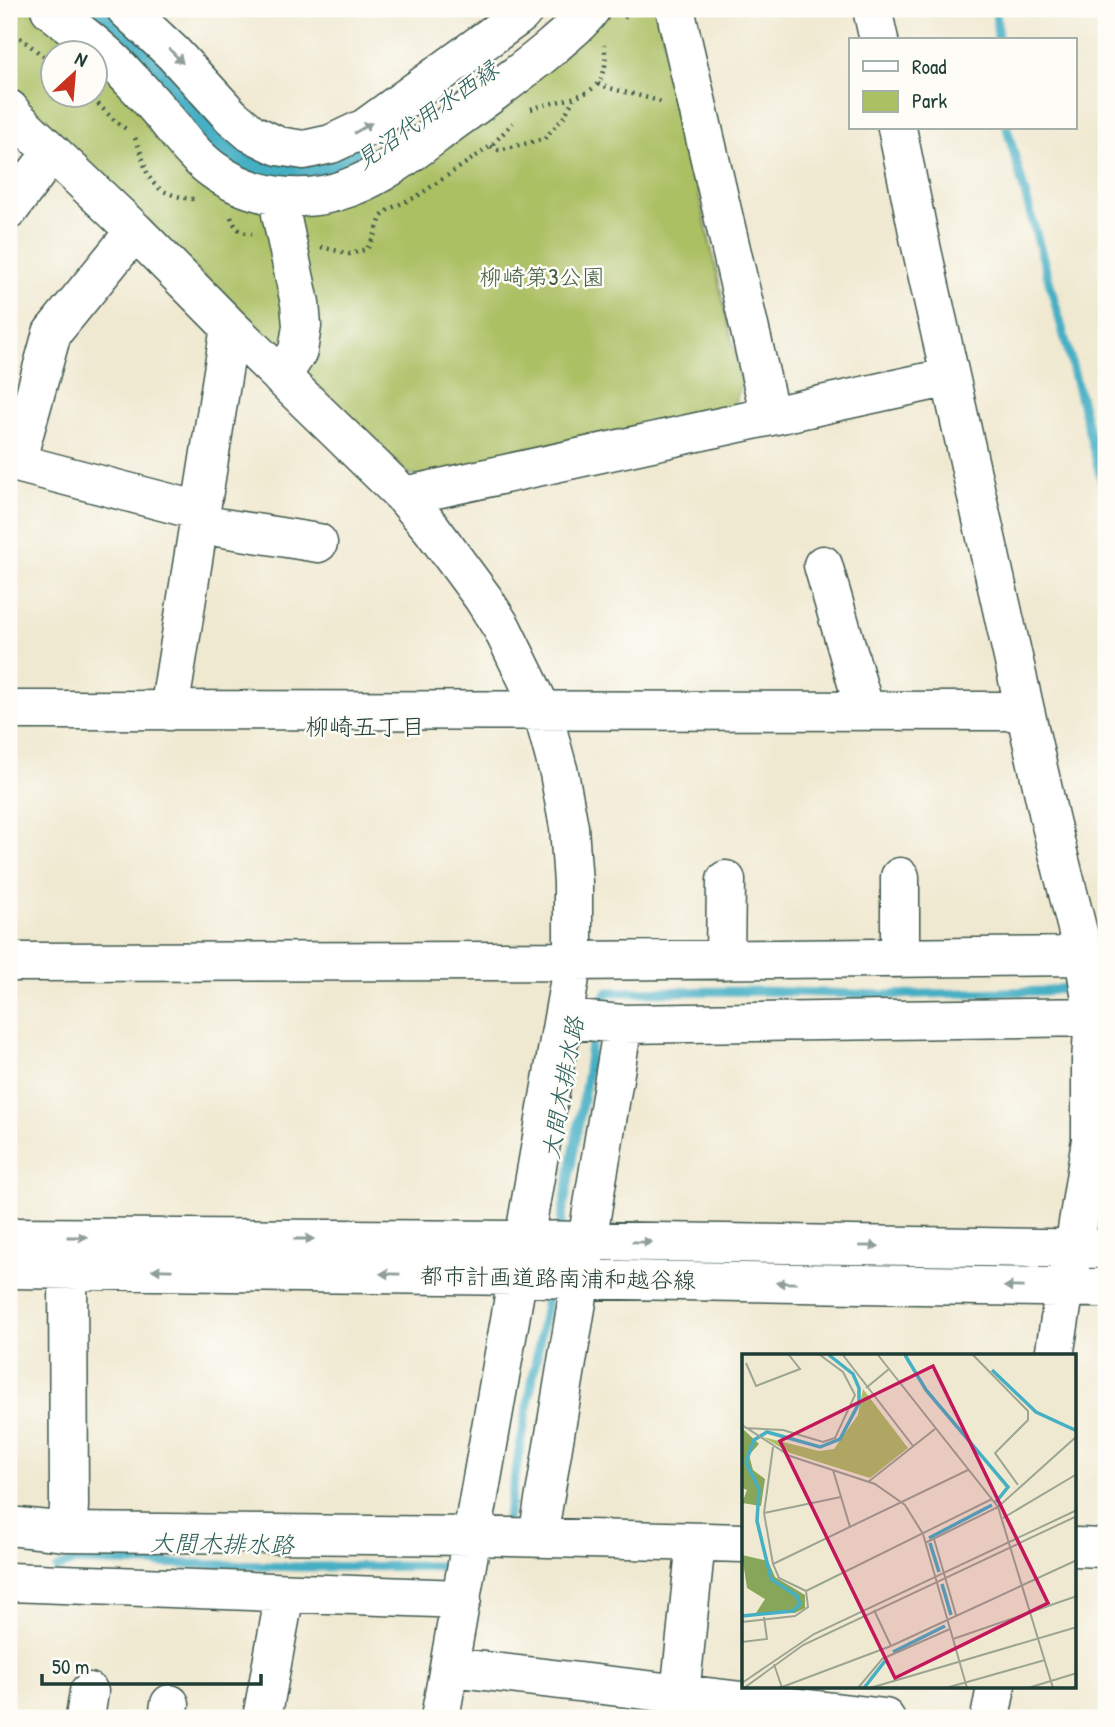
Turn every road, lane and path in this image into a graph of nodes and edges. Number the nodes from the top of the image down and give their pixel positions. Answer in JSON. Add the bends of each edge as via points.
{"nodes":[{"id":1,"x":50,"y":9,"type":"edge"},
{"id":2,"x":126,"y":9,"type":"edge"},
{"id":3,"x":525,"y":9,"type":"edge"},
{"id":4,"x":590,"y":9,"type":"edge"},
{"id":5,"x":675,"y":9,"type":"edge"},
{"id":6,"x":873,"y":9,"type":"edge"},
{"id":7,"x":9,"y":29,"type":"edge"},
{"id":8,"x":879,"y":38,"type":"edge"},
{"id":9,"x":38,"y":51,"type":"edge"},
{"id":10,"x":598,"y":85,"type":"dead end"},
{"id":11,"x":575,"y":98,"type":"dead end"},
{"id":12,"x":9,"y":109,"type":"edge"},
{"id":13,"x":701,"y":120,"type":"junction"},
{"id":14,"x":897,"y":130,"type":"edge"},
{"id":15,"x":491,"y":146,"type":"dead end"},
{"id":16,"x":52,"y":152,"type":"junction"},
{"id":17,"x":281,"y":197,"type":"junction"},
{"id":18,"x":9,"y":210,"type":"edge"},
{"id":19,"x":135,"y":231,"type":"junction"},
{"id":20,"x":230,"y":327,"type":"junction"},
{"id":21,"x":281,"y":377,"type":"junction"},
{"id":22,"x":950,"y":377,"type":"junction"},
{"id":23,"x":770,"y":416,"type":"junction"},
{"id":24,"x":13,"y":462,"type":"edge"},
{"id":25,"x":404,"y":496,"type":"junction"},
{"id":26,"x":199,"y":518,"type":"junction"},
{"id":27,"x":318,"y":543,"type":"dead end"},
{"id":28,"x":823,"y":565,"type":"dead end"},
{"id":29,"x":9,"y":710,"type":"edge"},
{"id":30,"x":542,"y":710,"type":"junction"},
{"id":31,"x":169,"y":711,"type":"junction"},
{"id":32,"x":865,"y":711,"type":"junction"},
{"id":33,"x":1025,"y":711,"type":"junction"},
{"id":34,"x":900,"y":877,"type":"dead end"},
{"id":35,"x":726,"y":880,"type":"dead end"},
{"id":36,"x":900,"y":958,"type":"junction"},
{"id":37,"x":725,"y":960,"type":"junction"},
{"id":38,"x":573,"y":961,"type":"junction"},
{"id":39,"x":9,"y":962,"type":"edge"},
{"id":40,"x":1092,"y":991,"type":"edge"},
{"id":41,"x":563,"y":1019,"type":"junction"},
{"id":42,"x":623,"y":1024,"type":"junction"},
{"id":43,"x":1099,"y":1098,"type":"edge"},
{"id":44,"x":9,"y":1237,"type":"edge"},
{"id":45,"x":1090,"y":1249,"type":"edge"},
{"id":46,"x":552,"y":1259,"type":"junction"},
{"id":47,"x":9,"y":1269,"type":"edge"},
{"id":48,"x":68,"y":1269,"type":"junction"},
{"id":49,"x":1065,"y":1288,"type":"junction"},
{"id":50,"x":1106,"y":1288,"type":"edge"},
{"id":51,"x":1054,"y":1354,"type":"edge"},
{"id":52,"x":9,"y":1528,"type":"edge"},
{"id":53,"x":67,"y":1532,"type":"junction"},
{"id":54,"x":696,"y":1542,"type":"junction"},
{"id":55,"x":742,"y":1543,"type":"edge"},
{"id":56,"x":1076,"y":1547,"type":"edge"},
{"id":57,"x":1106,"y":1548,"type":"edge"},
{"id":58,"x":489,"y":1554,"type":"junction"},
{"id":59,"x":9,"y":1581,"type":"edge"},
{"id":60,"x":285,"y":1593,"type":"junction"},
{"id":61,"x":450,"y":1667,"type":"junction"},
{"id":62,"x":996,"y":1688,"type":"edge"},
{"id":63,"x":680,"y":1694,"type":"junction"},
{"id":64,"x":869,"y":1707,"type":"edge"},
{"id":65,"x":262,"y":1718,"type":"edge"},
{"id":66,"x":440,"y":1718,"type":"edge"},
{"id":67,"x":990,"y":1718,"type":"edge"}],
"edges":[{"from":1,"to":17,"type":"street","via":[[118,66],[213,169],[235,182]]},
{"from":2,"to":3,"type":"street","one_way":true,"via":[[251,133],[278,146],[304,150],[331,144],[365,128]]},
{"from":4,"to":17,"type":"street","via":[[528,67],[390,168],[320,196]]},
{"from":5,"to":13,"type":"street"},
{"from":6,"to":8,"type":"street"},
{"from":7,"to":9,"type":"path"},
{"from":10,"to":13,"type":"path","via":[[660,101]]},
{"from":11,"to":15,"type":"path","via":[[544,139],[499,150]]},
{"from":12,"to":16,"type":"street"},
{"from":13,"to":23,"type":"street"},
{"from":14,"to":22,"type":"street"},
{"from":16,"to":18,"type":"street"},
{"from":16,"to":19,"type":"street"},
{"from":17,"to":21,"type":"street","via":[[302,326],[299,351]]},
{"from":19,"to":20,"type":"street"},
{"from":19,"to":24,"type":"street","via":[[52,333]]},
{"from":20,"to":21,"type":"street"},
{"from":20,"to":26,"type":"street"},
{"from":21,"to":25,"type":"street"},
{"from":22,"to":23,"type":"street"},
{"from":22,"to":33,"type":"street"},
{"from":23,"to":25,"type":"street"},
{"from":24,"to":26,"type":"street"},
{"from":25,"to":30,"type":"street","via":[[496,618]]},
{"from":26,"to":27,"type":"street"},
{"from":26,"to":31,"type":"street"},
{"from":28,"to":32,"type":"street"},
{"from":29,"to":31,"type":"street"},
{"from":30,"to":31,"type":"street"},
{"from":30,"to":32,"type":"street"},
{"from":30,"to":38,"type":"street","via":[[569,827]]},
{"from":32,"to":33,"type":"street"},
{"from":33,"to":40,"type":"street"},
{"from":34,"to":36,"type":"street"},
{"from":35,"to":37,"type":"street"},
{"from":36,"to":37,"type":"street"},
{"from":36,"to":40,"type":"street"},
{"from":37,"to":38,"type":"street"},
{"from":38,"to":39,"type":"street"},
{"from":38,"to":41,"type":"street"},
{"from":40,"to":42,"type":"street"},
{"from":40,"to":43,"type":"street","via":[[1091,1061]]},
{"from":41,"to":42,"type":"street"},
{"from":41,"to":46,"type":"street"},
{"from":42,"to":46,"type":"street"},
{"from":43,"to":45,"type":"street","via":[[1091,1140]]},
{"from":44,"to":46,"type":"street","name":"都市計画道路南浦和越谷線","one_way":true},
{"from":46,"to":45,"type":"street","name":"都市計画道路南浦和越谷線","one_way":true},
{"from":45,"to":49,"type":"street"},
{"from":46,"to":48,"type":"street","name":"都市計画道路南浦和越谷線","one_way":true},
{"from":49,"to":46,"type":"street","name":"都市計画道路南浦和越谷線","one_way":true},
{"from":46,"to":58,"type":"street"},
{"from":46,"to":58,"type":"street"},
{"from":47,"to":48,"type":"street","name":"都市計画道路南浦和越谷線"},
{"from":48,"to":53,"type":"street"},
{"from":49,"to":50,"type":"street","name":"都市計画道路南浦和越谷線"},
{"from":49,"to":51,"type":"street"},
{"from":52,"to":53,"type":"street"},
{"from":53,"to":58,"type":"street"},
{"from":54,"to":55,"type":"street"},
{"from":54,"to":58,"type":"street"},
{"from":54,"to":63,"type":"street"},
{"from":56,"to":57,"type":"street"},
{"from":58,"to":60,"type":"street"},
{"from":58,"to":61,"type":"street"},
{"from":59,"to":60,"type":"street"},
{"from":60,"to":65,"type":"street"},
{"from":61,"to":63,"type":"street"},
{"from":61,"to":66,"type":"street"},
{"from":62,"to":67,"type":"street"},
{"from":63,"to":64,"type":"street"}]}
